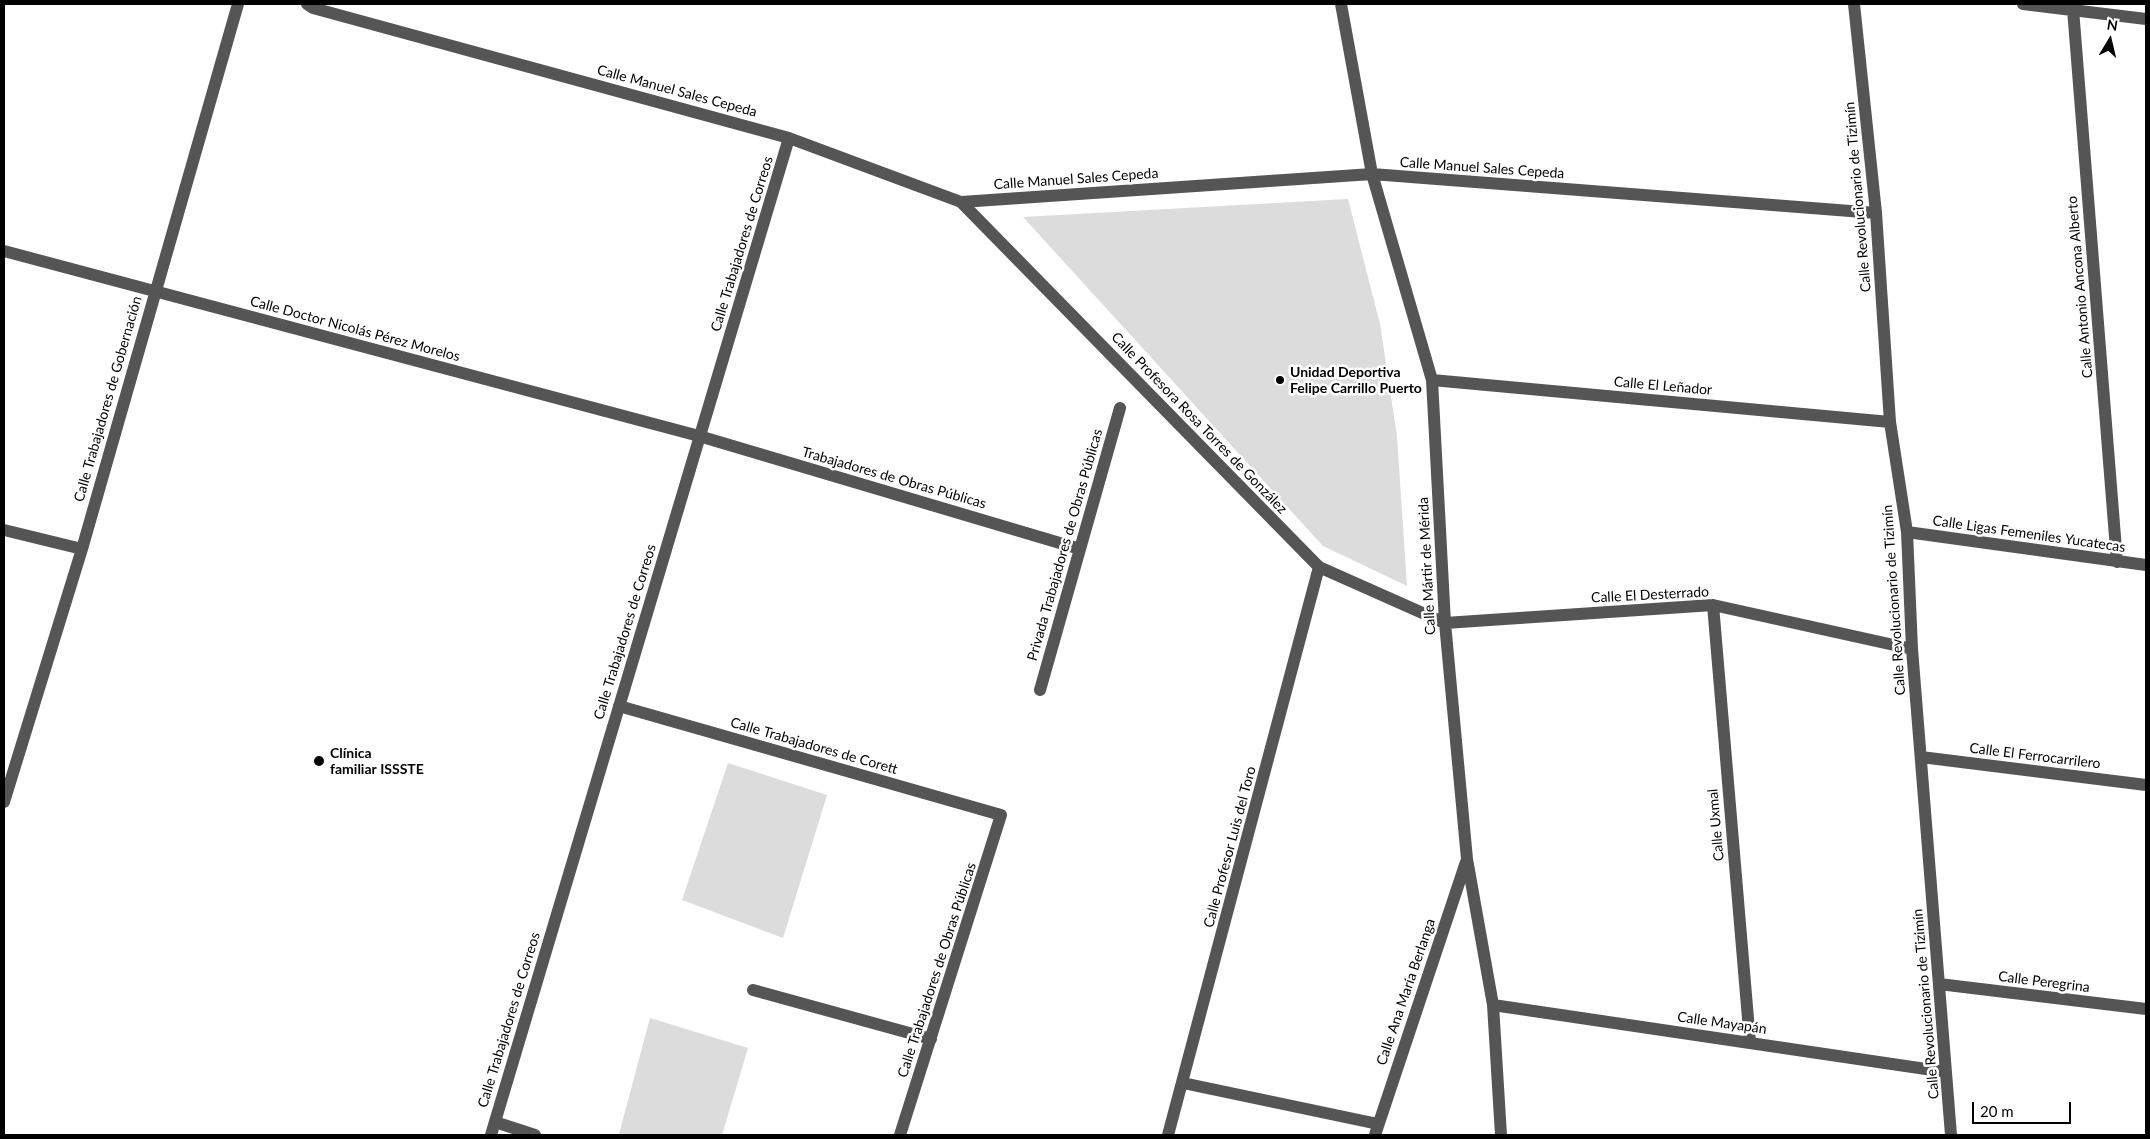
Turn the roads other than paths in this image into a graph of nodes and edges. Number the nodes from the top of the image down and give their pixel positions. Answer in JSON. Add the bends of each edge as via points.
{"nodes":[{"id":1,"x":238,"y":4,"type":"edge"},
{"id":2,"x":307,"y":4,"type":"edge"},
{"id":3,"x":1341,"y":4,"type":"edge"},
{"id":4,"x":1854,"y":4,"type":"edge"},
{"id":5,"x":2024,"y":4,"type":"edge"},
{"id":6,"x":2028,"y":4,"type":"edge"},
{"id":7,"x":2073,"y":9,"type":"junction"},
{"id":8,"x":2146,"y":19,"type":"edge"},
{"id":9,"x":789,"y":138,"type":"junction"},
{"id":10,"x":1372,"y":174,"type":"junction"},
{"id":11,"x":961,"y":202,"type":"junction"},
{"id":12,"x":1876,"y":213,"type":"junction"},
{"id":13,"x":4,"y":251,"type":"edge"},
{"id":14,"x":155,"y":291,"type":"junction"},
{"id":15,"x":1432,"y":380,"type":"junction"},
{"id":16,"x":1120,"y":408,"type":"dead end"},
{"id":17,"x":1890,"y":422,"type":"junction"},
{"id":18,"x":699,"y":436,"type":"junction"},
{"id":19,"x":4,"y":530,"type":"edge"},
{"id":20,"x":1907,"y":532,"type":"junction"},
{"id":21,"x":82,"y":549,"type":"junction"},
{"id":22,"x":1080,"y":549,"type":"junction"},
{"id":23,"x":2117,"y":562,"type":"junction"},
{"id":24,"x":2146,"y":566,"type":"edge"},
{"id":25,"x":1319,"y":567,"type":"junction"},
{"id":26,"x":1713,"y":605,"type":"junction"},
{"id":27,"x":1445,"y":623,"type":"junction"},
{"id":28,"x":1912,"y":649,"type":"junction"},
{"id":29,"x":1040,"y":690,"type":"dead end"},
{"id":30,"x":619,"y":706,"type":"junction"},
{"id":31,"x":1921,"y":757,"type":"junction"},
{"id":32,"x":2146,"y":785,"type":"edge"},
{"id":33,"x":4,"y":802,"type":"edge"},
{"id":34,"x":1001,"y":814,"type":"joint"},
{"id":35,"x":1467,"y":859,"type":"junction"},
{"id":36,"x":1939,"y":984,"type":"junction"},
{"id":37,"x":753,"y":990,"type":"dead end"},
{"id":38,"x":1493,"y":1005,"type":"junction"},
{"id":39,"x":2146,"y":1009,"type":"edge"},
{"id":40,"x":931,"y":1039,"type":"junction"},
{"id":41,"x":1750,"y":1042,"type":"junction"},
{"id":42,"x":1946,"y":1072,"type":"junction"},
{"id":43,"x":1183,"y":1083,"type":"junction"},
{"id":44,"x":495,"y":1122,"type":"junction"},
{"id":45,"x":1376,"y":1129,"type":"edge"},
{"id":46,"x":491,"y":1135,"type":"edge"},
{"id":47,"x":535,"y":1135,"type":"edge"},
{"id":48,"x":900,"y":1135,"type":"edge"},
{"id":49,"x":1168,"y":1135,"type":"edge"},
{"id":50,"x":1501,"y":1135,"type":"edge"},
{"id":51,"x":1951,"y":1135,"type":"edge"}],
"edges":[{"from":1,"to":14,"type":"street","name":"Calle Trabajadores de Gobernación"},
{"from":2,"to":9,"type":"street","name":"Calle Manuel Sales Cepeda"},
{"from":3,"to":10,"type":"street","name":"Calle Mártir de Mérida"},
{"from":4,"to":12,"type":"street","name":"Calle Revolucionario de Tizimín"},
{"from":5,"to":6,"type":"street"},
{"from":6,"to":7,"type":"street"},
{"from":7,"to":8,"type":"street"},
{"from":7,"to":23,"type":"street","name":"Calle Antonio Ancona Alberto"},
{"from":9,"to":11,"type":"street","name":"Calle Manuel Sales Cepeda"},
{"from":9,"to":18,"type":"street","name":"Calle Trabajadores de Correos"},
{"from":10,"to":11,"type":"street","name":"Calle Manuel Sales Cepeda"},
{"from":10,"to":12,"type":"street","name":"Calle Manuel Sales Cepeda"},
{"from":10,"to":15,"type":"street","name":"Calle Mártir de Mérida"},
{"from":11,"to":25,"type":"street","name":"Calle Profesora Rosa Torres de González"},
{"from":12,"to":17,"type":"street","name":"Calle Revolucionario de Tizimín"},
{"from":13,"to":14,"type":"street","name":"Calle Doctor Nicolás Pérez Morelos"},
{"from":14,"to":18,"type":"street","name":"Calle Doctor Nicolás Pérez Morelos"},
{"from":14,"to":21,"type":"street","name":"Calle Trabajadores de Gobernación"},
{"from":15,"to":17,"type":"street","name":"Calle El Leñador"},
{"from":15,"to":27,"type":"street","name":"Calle Mártir de Mérida"},
{"from":16,"to":22,"type":"street","name":"Privada Trabajadores de Obras Públicas"},
{"from":17,"to":20,"type":"street","name":"Calle Revolucionario de Tizimín"},
{"from":18,"to":22,"type":"street","name":"Trabajadores de Obras Públicas"},
{"from":18,"to":30,"type":"street","name":"Calle Trabajadores de Correos"},
{"from":19,"to":21,"type":"street"},
{"from":20,"to":23,"type":"street","name":"Calle Ligas Femeniles Yucatecas"},
{"from":20,"to":28,"type":"street","name":"Calle Revolucionario de Tizimín"},
{"from":21,"to":33,"type":"street","name":"Calle Trabajadores de Gobernación"},
{"from":22,"to":29,"type":"street","name":"Privada Trabajadores de Obras Públicas"},
{"from":23,"to":24,"type":"street","name":"Calle Ligas Femeniles Yucatecas"},
{"from":25,"to":27,"type":"street","name":"Calle Profesora Rosa Torres de González"},
{"from":25,"to":43,"type":"street","name":"Calle Profesor Luis del Toro"},
{"from":26,"to":27,"type":"street","name":"Calle El Desterrado"},
{"from":26,"to":28,"type":"street","name":"Calle El Desterrado"},
{"from":26,"to":41,"type":"street","name":"Calle Uxmal"},
{"from":27,"to":35,"type":"street","name":"Calle Mártir de Mérida"},
{"from":28,"to":31,"type":"street","name":"Calle Revolucionario de Tizimín"},
{"from":30,"to":34,"type":"street","name":"Calle Trabajadores de Corett"},
{"from":30,"to":44,"type":"street","name":"Calle Trabajadores de Correos"},
{"from":31,"to":32,"type":"street","name":"Calle El Ferrocarrilero"},
{"from":31,"to":36,"type":"street","name":"Calle Revolucionario de Tizimín"},
{"from":34,"to":40,"type":"street","name":"Calle Trabajadores de Obras Públicas"},
{"from":35,"to":38,"type":"street","name":"Calle Mártir de Mérida"},
{"from":35,"to":45,"type":"street","name":"Calle Ana María Berlanga"},
{"from":36,"to":39,"type":"street","name":"Calle Peregrina"},
{"from":36,"to":42,"type":"street","name":"Calle Revolucionario de Tizimín"},
{"from":37,"to":40,"type":"street"},
{"from":38,"to":41,"type":"street","name":"Calle Mayapán"},
{"from":38,"to":50,"type":"street","name":"Calle Mártir de Mérida"},
{"from":40,"to":48,"type":"street","name":"Calle Trabajadores de Obras Públicas"},
{"from":41,"to":42,"type":"street","name":"Calle Mayapán"},
{"from":42,"to":51,"type":"street","name":"Calle Revolucionario de Tizimín"},
{"from":43,"to":45,"type":"street"},
{"from":43,"to":49,"type":"street","name":"Calle Profesor Luis del Toro"},
{"from":44,"to":46,"type":"street","name":"Calle Trabajadores de Correos"},
{"from":44,"to":47,"type":"street"}]}
